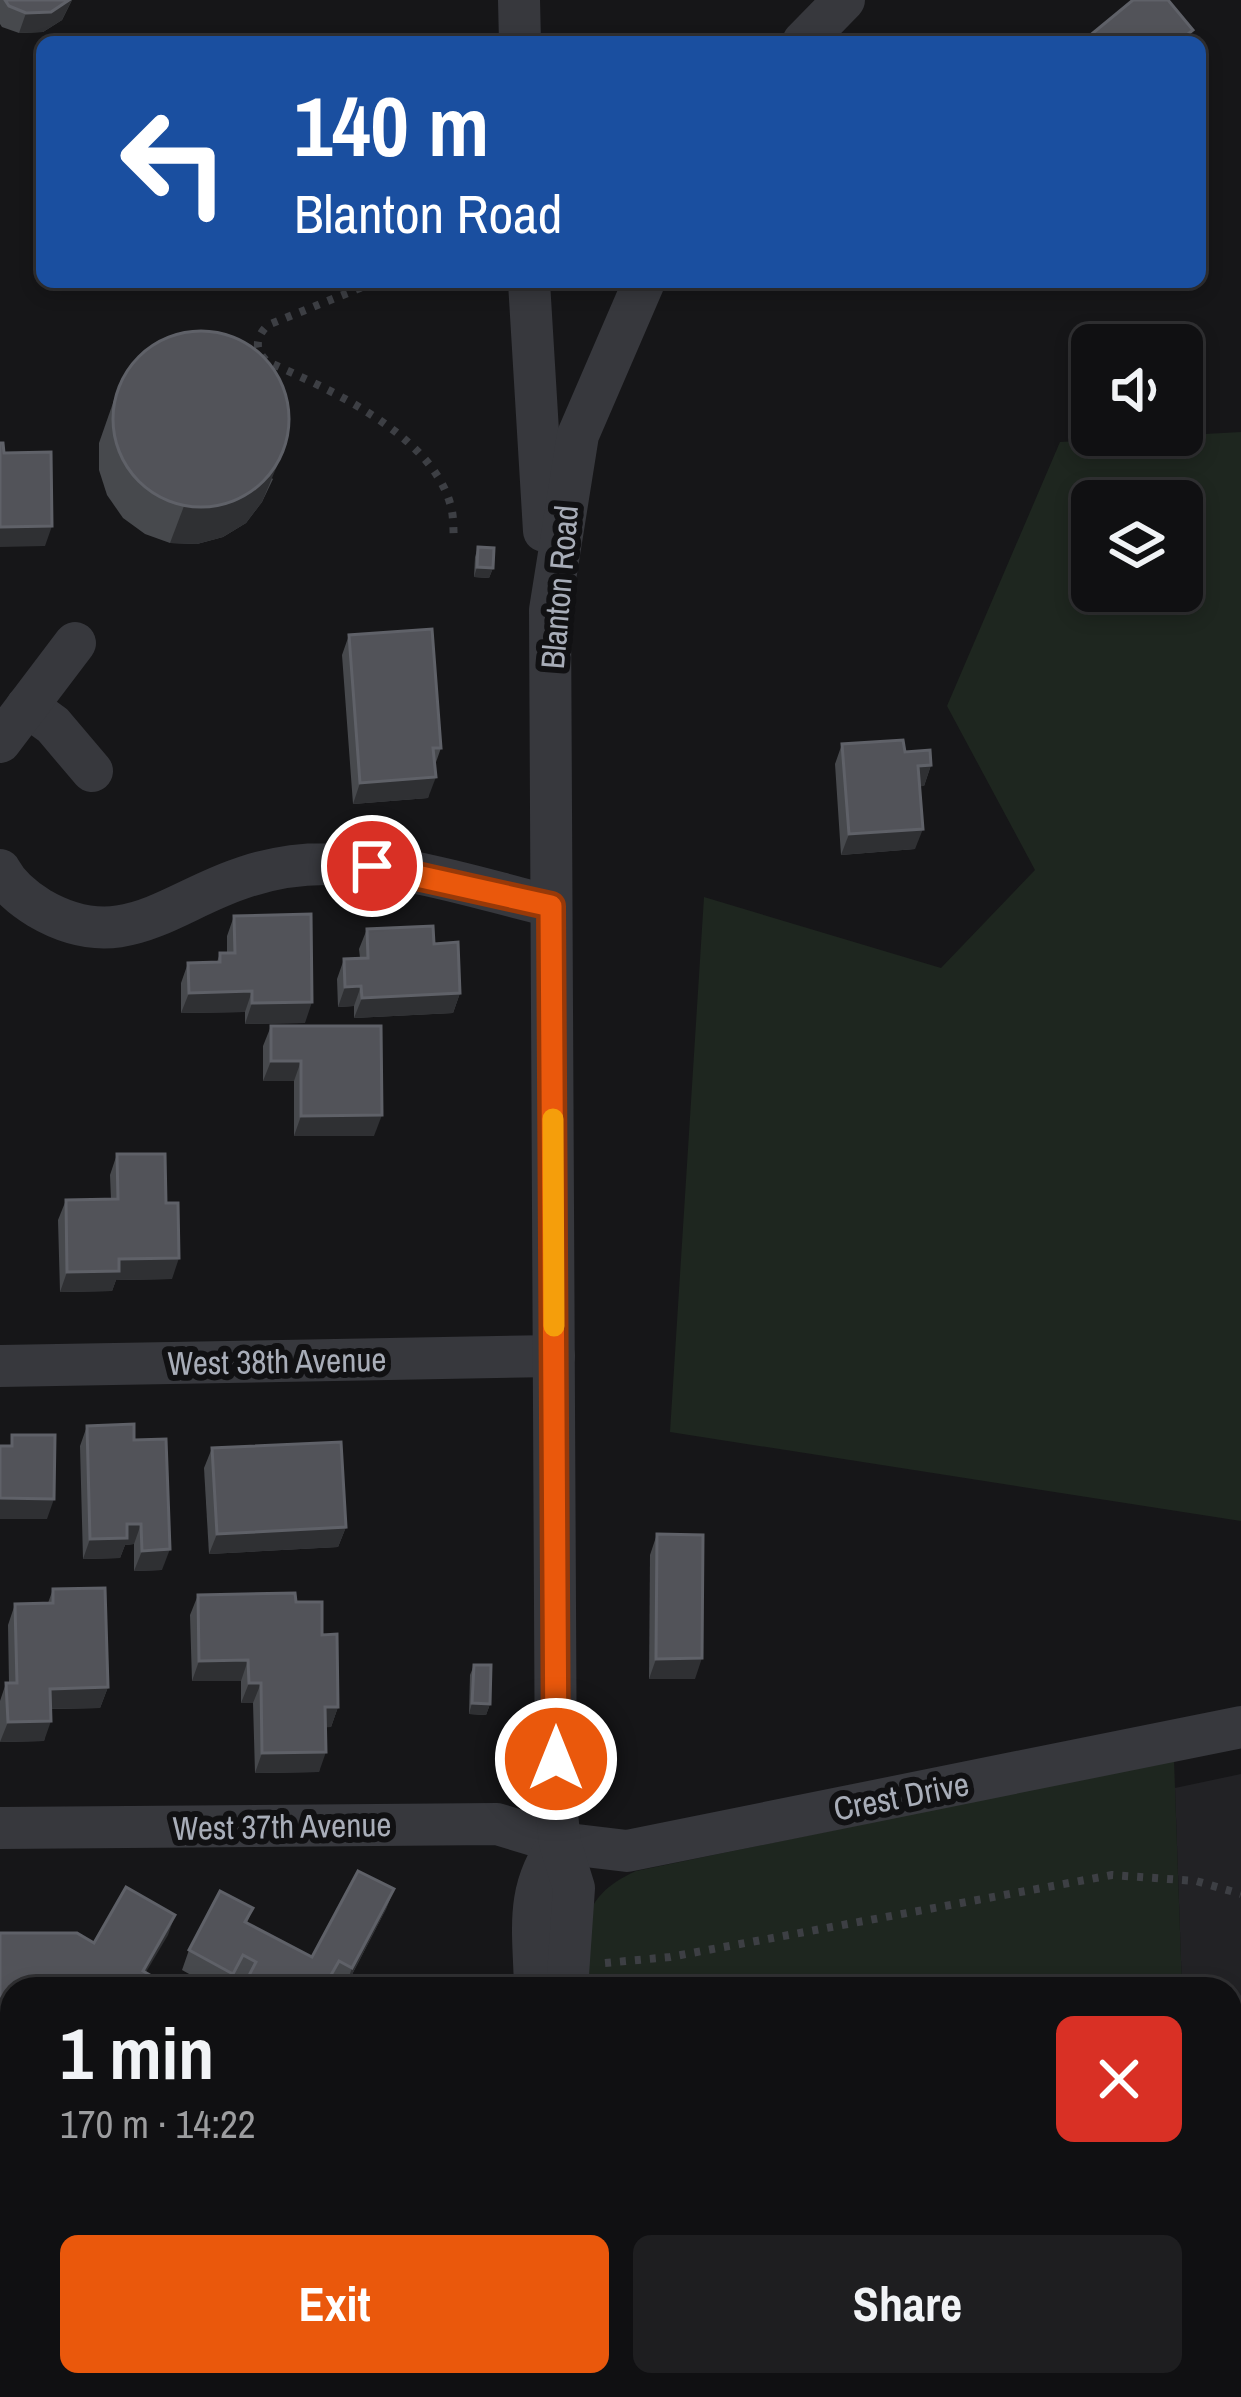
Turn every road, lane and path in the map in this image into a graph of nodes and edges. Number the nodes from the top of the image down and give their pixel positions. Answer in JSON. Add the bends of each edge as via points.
{"nodes":[{"id":1,"x":519,"y":0,"type":"edge"},
{"id":2,"x":844,"y":0,"type":"edge"},
{"id":3,"x":520,"y":36,"type":"edge"},
{"id":4,"x":809,"y":36,"type":"edge"},
{"id":5,"x":360,"y":288,"type":"edge"},
{"id":6,"x":529,"y":288,"type":"edge"},
{"id":7,"x":641,"y":288,"type":"edge"},
{"id":8,"x":454,"y":541,"type":"dead end"},
{"id":9,"x":550,"y":610,"type":"junction"},
{"id":10,"x":75,"y":643,"type":"dead end"},
{"id":11,"x":26,"y":706,"type":"junction"},
{"id":12,"x":0,"y":742,"type":"edge"},
{"id":13,"x":92,"y":770,"type":"dead end"},
{"id":14,"x":0,"y":871,"type":"edge"},
{"id":15,"x":551,"y":906,"type":"junction"},
{"id":16,"x":554,"y":1356,"type":"junction"},
{"id":17,"x":0,"y":1366,"type":"edge"},
{"id":18,"x":1241,"y":1727,"type":"edge"},
{"id":19,"x":1,"y":1828,"type":"edge"},
{"id":20,"x":560,"y":1843,"type":"junction"},
{"id":21,"x":1241,"y":1894,"type":"edge"},
{"id":22,"x":569,"y":1935,"type":"junction"},
{"id":23,"x":535,"y":1977,"type":"edge"},
{"id":24,"x":567,"y":1977,"type":"edge"}],
"edges":[{"from":1,"to":3,"type":"street"},
{"from":2,"to":4,"type":"street"},
{"from":5,"to":8,"type":"path","via":[[268,325],[257,349],[412,447],[449,499]]},
{"from":6,"to":9,"type":"street"},
{"from":7,"to":9,"type":"street","name":"Blanton Road","via":[[578,435]]},
{"from":9,"to":15,"type":"street","name":"Blanton Road"},
{"from":10,"to":11,"type":"street"},
{"from":11,"to":12,"type":"street"},
{"from":11,"to":13,"type":"street"},
{"from":14,"to":15,"type":"street","via":[[38,907],[93,927],[160,917],[244,877],[332,863]]},
{"from":15,"to":16,"type":"street","name":"Blanton Road"},
{"from":16,"to":17,"type":"street","name":"West 38th Avenue"},
{"from":16,"to":20,"type":"street","name":"Blanton Road"},
{"from":18,"to":20,"type":"street","name":"Crest Drive","via":[[628,1851]]},
{"from":19,"to":20,"type":"street","name":"West 37th Avenue","via":[[497,1823]]},
{"from":20,"to":22,"type":"street","name":"Blanton Road","via":[[574,1888]]},
{"from":20,"to":23,"type":"street","via":[[534,1888]]},
{"from":21,"to":22,"type":"path","via":[[1196,1881],[1112,1875],[626,1963],[590,1962],[594,1938]]},
{"from":22,"to":24,"type":"street","name":"Blanton Road"}]}
